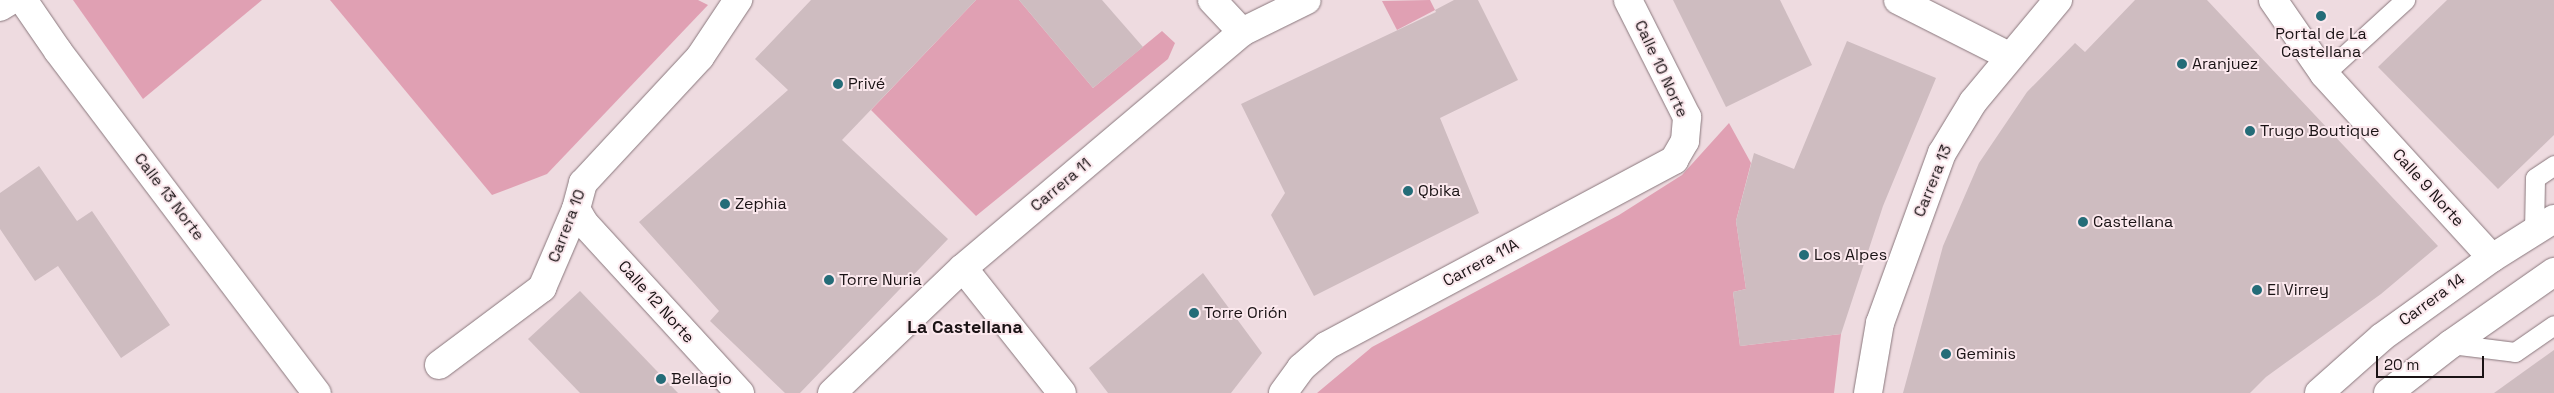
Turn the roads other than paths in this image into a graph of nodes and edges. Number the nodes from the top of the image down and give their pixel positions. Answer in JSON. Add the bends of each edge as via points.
{"nodes":[{"id":1,"x":11,"y":0,"type":"edge"},
{"id":2,"x":23,"y":0,"type":"edge"},
{"id":3,"x":738,"y":0,"type":"edge"},
{"id":4,"x":1212,"y":0,"type":"edge"},
{"id":5,"x":1307,"y":0,"type":"edge"},
{"id":6,"x":1628,"y":0,"type":"edge"},
{"id":7,"x":1898,"y":0,"type":"edge"},
{"id":8,"x":2058,"y":0,"type":"edge"},
{"id":9,"x":2272,"y":0,"type":"edge"},
{"id":10,"x":2405,"y":0,"type":"edge"},
{"id":11,"x":0,"y":8,"type":"edge"},
{"id":12,"x":1242,"y":32,"type":"junction"},
{"id":13,"x":2009,"y":56,"type":"junction"},
{"id":14,"x":2324,"y":74,"type":"junction"},
{"id":15,"x":1685,"y":141,"type":"joint"},
{"id":16,"x":2554,"y":164,"type":"edge"},
{"id":17,"x":576,"y":209,"type":"junction"},
{"id":18,"x":2544,"y":225,"type":"edge"},
{"id":19,"x":2492,"y":258,"type":"junction"},
{"id":20,"x":963,"y":268,"type":"junction"},
{"id":21,"x":2554,"y":272,"type":"edge"},
{"id":22,"x":2554,"y":325,"type":"edge"},
{"id":23,"x":2451,"y":344,"type":"junction"},
{"id":24,"x":439,"y":365,"type":"dead end"},
{"id":25,"x":317,"y":393,"type":"edge"},
{"id":26,"x":740,"y":393,"type":"edge"},
{"id":27,"x":832,"y":393,"type":"edge"},
{"id":28,"x":1062,"y":393,"type":"edge"},
{"id":29,"x":1283,"y":393,"type":"edge"},
{"id":30,"x":1868,"y":393,"type":"edge"},
{"id":31,"x":2319,"y":393,"type":"edge"},
{"id":32,"x":2388,"y":393,"type":"edge"}],
"edges":[{"from":1,"to":11,"type":"street"},
{"from":2,"to":25,"type":"street","name":"Calle 13 Norte","via":[[58,51]]},
{"from":3,"to":17,"type":"street","name":"Carrera 10","via":[[700,57],[583,183]]},
{"from":4,"to":12,"type":"street"},
{"from":5,"to":12,"type":"street","name":"Carrera 11"},
{"from":6,"to":15,"type":"street","name":"Calle 10 Norte","via":[[1687,117]]},
{"from":7,"to":13,"type":"street"},
{"from":8,"to":13,"type":"street","name":"Carrera 13"},
{"from":9,"to":14,"type":"street","name":"Calle 9 Norte"},
{"from":10,"to":14,"type":"lane"},
{"from":12,"to":20,"type":"street","name":"Carrera 11"},
{"from":13,"to":30,"type":"street","name":"Carrera 13","via":[[1972,102],[1942,153],[1880,323]]},
{"from":14,"to":19,"type":"street","name":"Calle 9 Norte"},
{"from":15,"to":29,"type":"street","name":"Carrera 11A","via":[[1674,160],[1326,346],[1301,368]]},
{"from":16,"to":18,"type":"lane","via":[[2535,178]]},
{"from":17,"to":24,"type":"street","name":"Carrera 10","via":[[542,288]]},
{"from":17,"to":26,"type":"street","name":"Calle 12 Norte","via":[[584,223]]},
{"from":18,"to":19,"type":"street","name":"Carrera 14"},
{"from":19,"to":31,"type":"street","name":"Carrera 14","via":[[2382,337]]},
{"from":20,"to":27,"type":"street","name":"Carrera 11"},
{"from":20,"to":28,"type":"street"},
{"from":21,"to":23,"type":"street"},
{"from":22,"to":23,"type":"lane","via":[[2514,352]]},
{"from":23,"to":32,"type":"street"}]}
